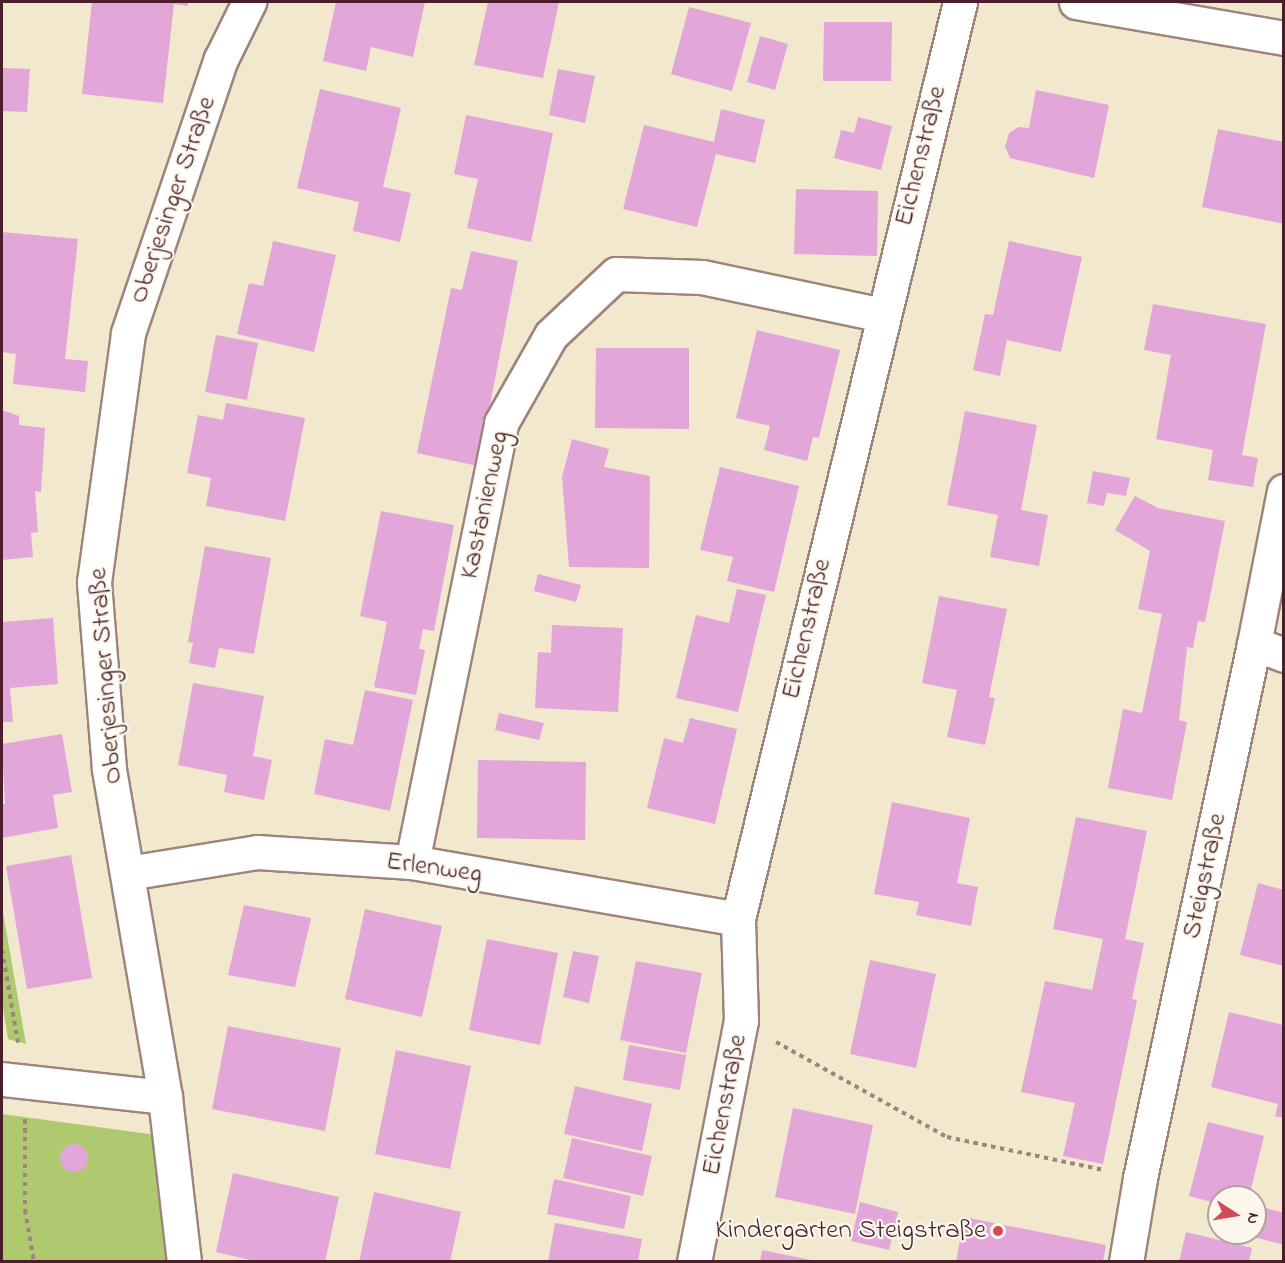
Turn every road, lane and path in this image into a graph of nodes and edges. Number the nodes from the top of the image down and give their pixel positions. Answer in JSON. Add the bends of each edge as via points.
{"nodes":[{"id":1,"x":249,"y":2,"type":"edge"},
{"id":2,"x":960,"y":2,"type":"edge"},
{"id":3,"x":1076,"y":2,"type":"edge"},
{"id":4,"x":1284,"y":38,"type":"edge"},
{"id":5,"x":882,"y":315,"type":"junction"},
{"id":6,"x":1284,"y":491,"type":"edge"},
{"id":7,"x":1269,"y":650,"type":"edge"},
{"id":8,"x":412,"y":862,"type":"junction"},
{"id":9,"x":128,"y":873,"type":"junction"},
{"id":10,"x":738,"y":919,"type":"junction"},
{"id":11,"x":2,"y":950,"type":"edge"},
{"id":12,"x":741,"y":1021,"type":"junction"},
{"id":13,"x":12,"y":1080,"type":"edge"},
{"id":14,"x":165,"y":1097,"type":"junction"},
{"id":15,"x":1140,"y":1178,"type":"junction"},
{"id":16,"x":34,"y":1262,"type":"edge"},
{"id":17,"x":184,"y":1262,"type":"edge"},
{"id":18,"x":694,"y":1262,"type":"edge"},
{"id":19,"x":1126,"y":1262,"type":"edge"}],
"edges":[{"from":1,"to":9,"type":"street","name":"Oberjesinger Straße","via":[[221,59],[126,345],[94,582],[109,769]]},
{"from":2,"to":5,"type":"street","name":"Eichenstraße"},
{"from":3,"to":4,"type":"street"},
{"from":5,"to":8,"type":"street","name":"Kastanienweg","via":[[702,277],[615,274],[551,335],[501,423]]},
{"from":5,"to":10,"type":"street","name":"Eichenstraße"},
{"from":6,"to":7,"type":"street","name":"Steigstraße"},
{"from":7,"to":15,"type":"street","name":"Steigstraße"},
{"from":8,"to":9,"type":"street","name":"Erlenweg","via":[[257,852]]},
{"from":8,"to":10,"type":"street","name":"Erlenweg"},
{"from":9,"to":14,"type":"street","name":"Oberjesinger Straße"},
{"from":10,"to":12,"type":"street","name":"Eichenstraße"},
{"from":11,"to":13,"type":"path"},
{"from":12,"to":15,"type":"path","via":[[947,1137]]},
{"from":12,"to":18,"type":"street","name":"Eichenstraße"},
{"from":13,"to":14,"type":"street"},
{"from":13,"to":16,"type":"path"},
{"from":14,"to":17,"type":"street","name":"Oberjesinger Straße"},
{"from":15,"to":19,"type":"street","name":"Steigstraße"}]}
